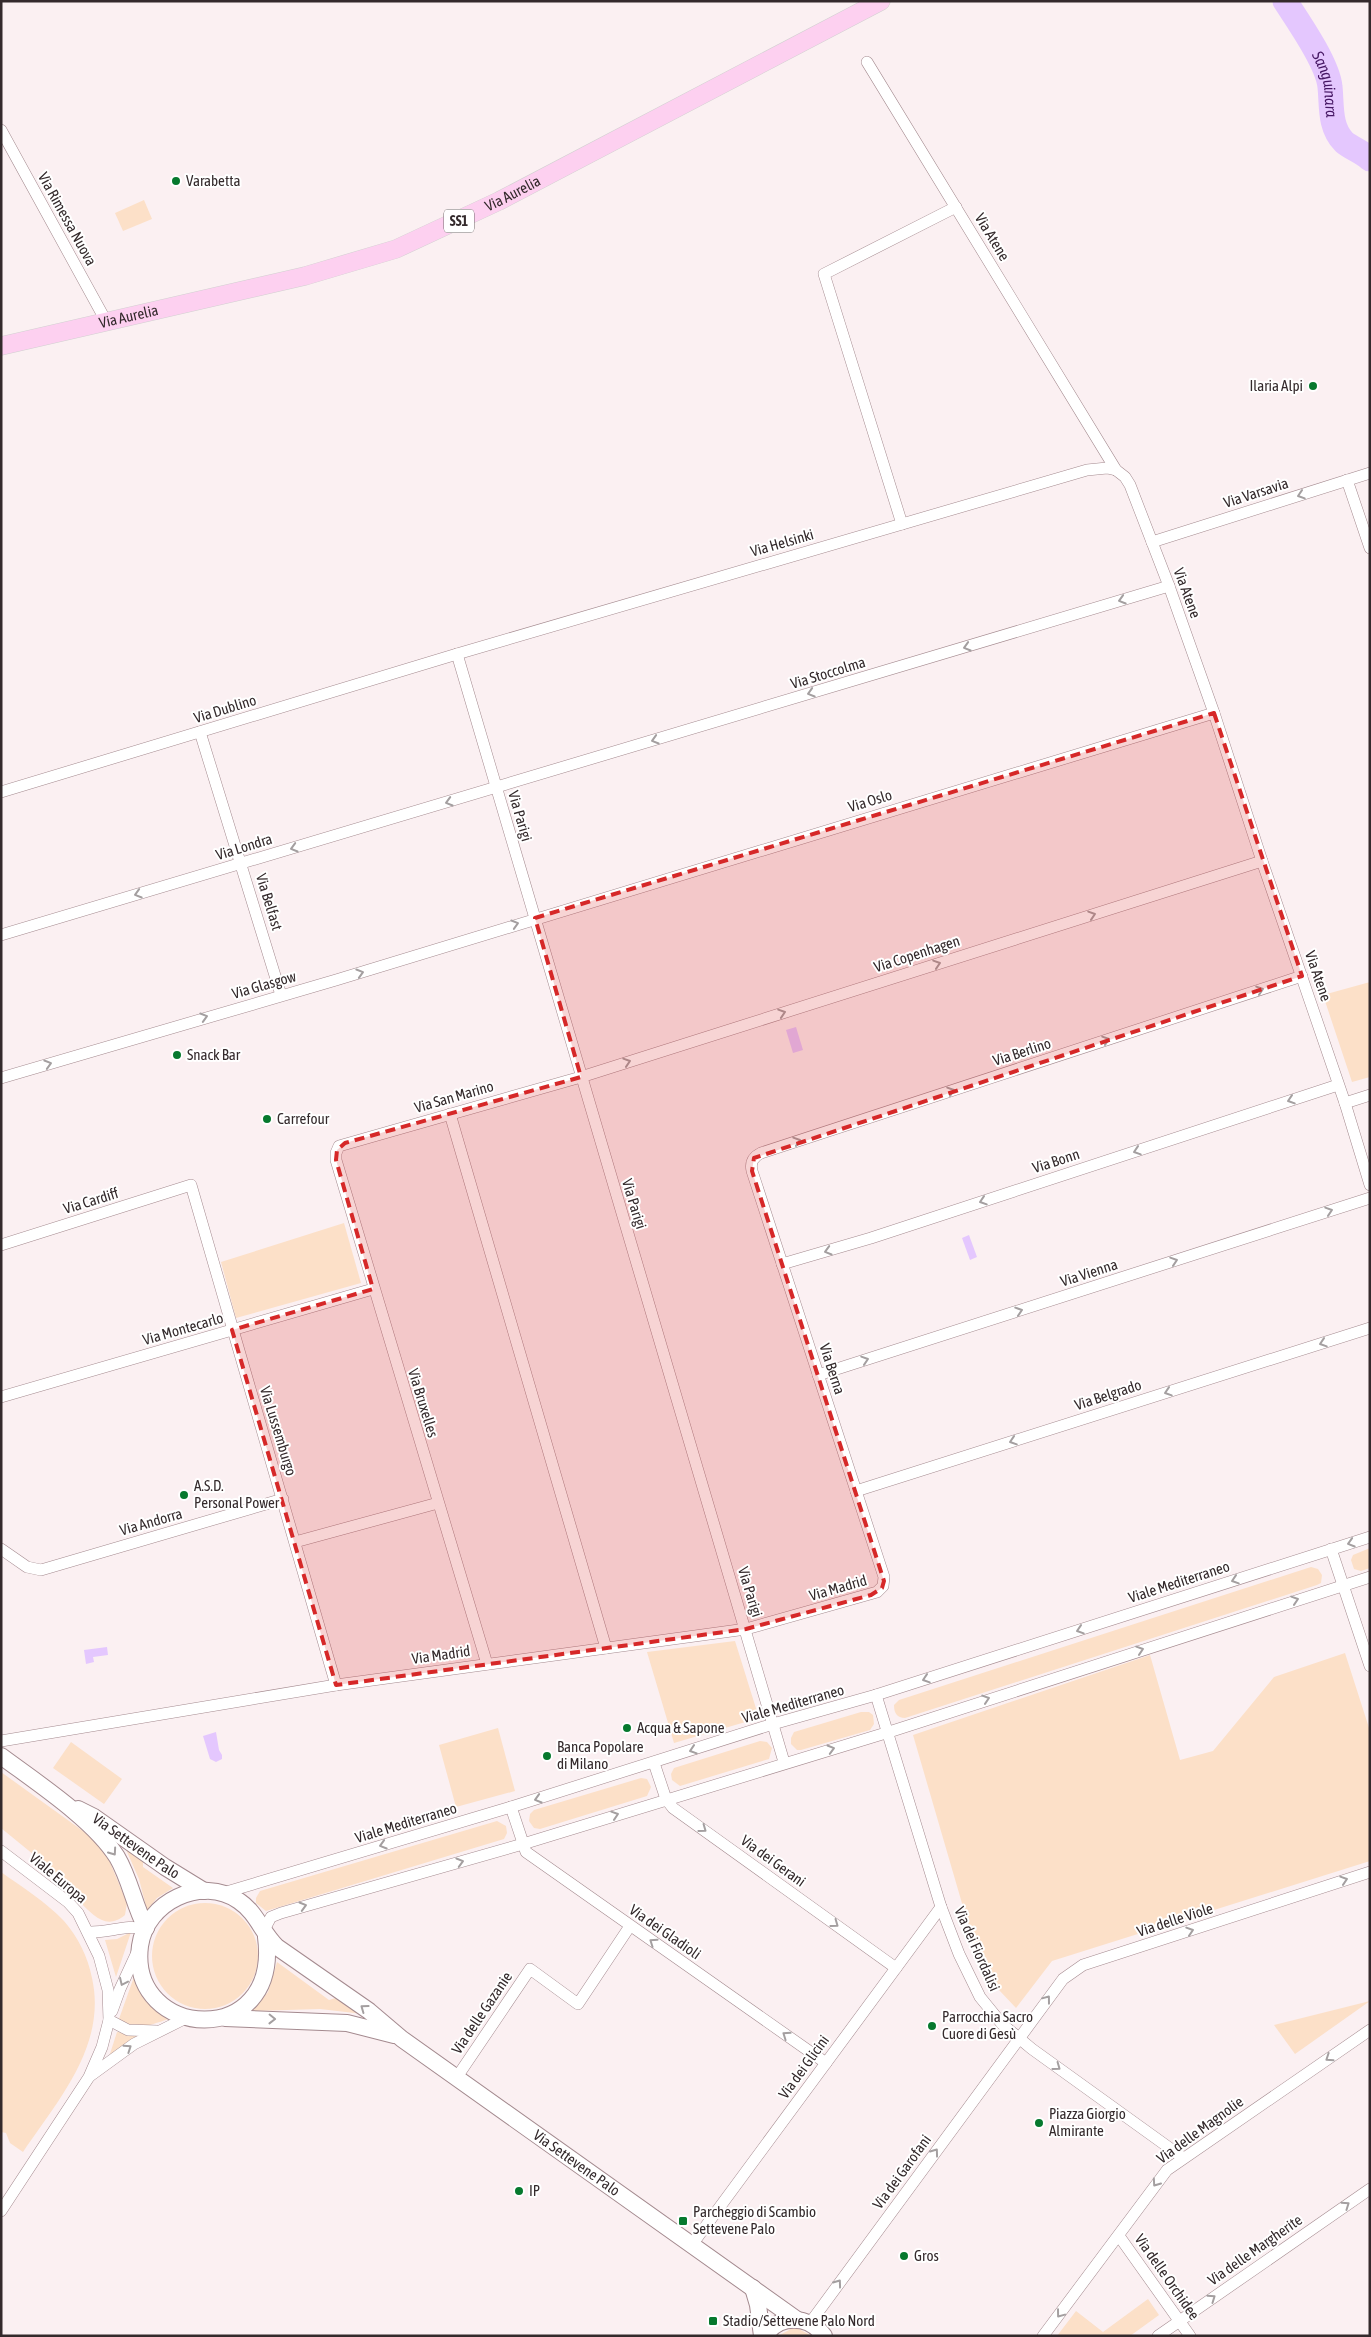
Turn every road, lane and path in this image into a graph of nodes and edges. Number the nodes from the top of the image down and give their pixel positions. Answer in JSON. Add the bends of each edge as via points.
{"nodes":[{"id":1,"x":881,"y":1,"type":"edge"},
{"id":2,"x":867,"y":62,"type":"dead end"},
{"id":3,"x":1,"y":130,"type":"edge"},
{"id":4,"x":956,"y":207,"type":"junction"},
{"id":5,"x":106,"y":322,"type":"junction"},
{"id":6,"x":1,"y":346,"type":"edge"},
{"id":7,"x":1116,"y":470,"type":"junction"},
{"id":8,"x":1370,"y":473,"type":"edge"},
{"id":9,"x":1347,"y":480,"type":"junction"},
{"id":10,"x":902,"y":524,"type":"junction"},
{"id":11,"x":1152,"y":542,"type":"junction"},
{"id":12,"x":1370,"y":548,"type":"edge"},
{"id":13,"x":1169,"y":586,"type":"junction"},
{"id":14,"x":457,"y":654,"type":"junction"},
{"id":15,"x":1214,"y":713,"type":"junction"},
{"id":16,"x":200,"y":732,"type":"junction"},
{"id":17,"x":496,"y":788,"type":"junction"},
{"id":18,"x":1,"y":792,"type":"edge"},
{"id":19,"x":1262,"y":861,"type":"junction"},
{"id":20,"x":242,"y":863,"type":"junction"},
{"id":21,"x":535,"y":918,"type":"junction"},
{"id":22,"x":1,"y":935,"type":"edge"},
{"id":23,"x":1302,"y":976,"type":"junction"},
{"id":24,"x":281,"y":995,"type":"junction"},
{"id":25,"x":581,"y":1077,"type":"junction"},
{"id":26,"x":1,"y":1078,"type":"edge"},
{"id":27,"x":1338,"y":1085,"type":"junction"},
{"id":28,"x":1370,"y":1095,"type":"edge"},
{"id":29,"x":1345,"y":1103,"type":"junction"},
{"id":30,"x":450,"y":1114,"type":"junction"},
{"id":31,"x":337,"y":1150,"type":"joint"},
{"id":32,"x":752,"y":1159,"type":"joint"},
{"id":33,"x":190,"y":1186,"type":"joint"},
{"id":34,"x":1370,"y":1186,"type":"edge"},
{"id":35,"x":1370,"y":1198,"type":"edge"},
{"id":36,"x":1,"y":1245,"type":"edge"},
{"id":37,"x":782,"y":1264,"type":"junction"},
{"id":38,"x":373,"y":1289,"type":"junction"},
{"id":39,"x":1370,"y":1328,"type":"edge"},
{"id":40,"x":232,"y":1330,"type":"junction"},
{"id":41,"x":818,"y":1375,"type":"junction"},
{"id":42,"x":1,"y":1397,"type":"edge"},
{"id":43,"x":856,"y":1491,"type":"junction"},
{"id":44,"x":283,"y":1498,"type":"junction"},
{"id":45,"x":438,"y":1503,"type":"junction"},
{"id":46,"x":1370,"y":1537,"type":"edge"},
{"id":47,"x":295,"y":1542,"type":"junction"},
{"id":48,"x":1,"y":1549,"type":"edge"},
{"id":49,"x":1332,"y":1549,"type":"junction"},
{"id":50,"x":1370,"y":1577,"type":"edge"},
{"id":51,"x":1342,"y":1585,"type":"junction"},
{"id":52,"x":882,"y":1588,"type":"joint"},
{"id":53,"x":746,"y":1629,"type":"junction"},
{"id":54,"x":606,"y":1648,"type":"junction"},
{"id":55,"x":487,"y":1664,"type":"junction"},
{"id":56,"x":1370,"y":1666,"type":"edge"},
{"id":57,"x":336,"y":1685,"type":"junction"},
{"id":58,"x":876,"y":1695,"type":"junction"},
{"id":59,"x":773,"y":1724,"type":"junction"},
{"id":60,"x":889,"y":1732,"type":"junction"},
{"id":61,"x":1,"y":1741,"type":"edge"},
{"id":62,"x":1,"y":1756,"type":"edge"},
{"id":63,"x":654,"y":1762,"type":"junction"},
{"id":64,"x":784,"y":1762,"type":"junction"},
{"id":65,"x":666,"y":1799,"type":"junction"},
{"id":66,"x":67,"y":1805,"type":"junction"},
{"id":67,"x":512,"y":1807,"type":"junction"},
{"id":68,"x":523,"y":1844,"type":"junction"},
{"id":69,"x":1,"y":1851,"type":"edge"},
{"id":70,"x":1370,"y":1872,"type":"edge"},
{"id":71,"x":204,"y":1891,"type":"junction"},
{"id":72,"x":223,"y":1893,"type":"junction"},
{"id":73,"x":942,"y":1907,"type":"junction"},
{"id":74,"x":630,"y":1926,"type":"junction"},
{"id":75,"x":146,"y":1928,"type":"junction"},
{"id":76,"x":89,"y":1932,"type":"junction"},
{"id":77,"x":265,"y":1933,"type":"junction"},
{"id":78,"x":140,"y":1945,"type":"junction"},
{"id":79,"x":896,"y":1968,"type":"junction"},
{"id":80,"x":186,"y":2018,"type":"junction"},
{"id":81,"x":223,"y":2018,"type":"junction"},
{"id":82,"x":109,"y":2020,"type":"junction"},
{"id":83,"x":1370,"y":2030,"type":"edge"},
{"id":84,"x":160,"y":2031,"type":"junction"},
{"id":85,"x":402,"y":2038,"type":"junction"},
{"id":86,"x":1018,"y":2038,"type":"junction"},
{"id":87,"x":826,"y":2063,"type":"junction"},
{"id":88,"x":88,"y":2077,"type":"junction"},
{"id":89,"x":457,"y":2077,"type":"junction"},
{"id":90,"x":1182,"y":2158,"type":"junction"},
{"id":91,"x":1370,"y":2189,"type":"edge"},
{"id":92,"x":1,"y":2211,"type":"edge"},
{"id":93,"x":1119,"y":2236,"type":"junction"},
{"id":94,"x":691,"y":2246,"type":"junction"},
{"id":95,"x":753,"y":2288,"type":"junction"},
{"id":96,"x":1179,"y":2320,"type":"junction"},
{"id":97,"x":802,"y":2321,"type":"junction"},
{"id":98,"x":763,"y":2336,"type":"edge"},
{"id":99,"x":824,"y":2336,"type":"edge"},
{"id":100,"x":1043,"y":2336,"type":"edge"},
{"id":101,"x":1158,"y":2336,"type":"edge"},
{"id":102,"x":1190,"y":2336,"type":"edge"}],
"edges":[{"from":1,"to":5,"type":"main road","name":"Via Aurelia","number":"SS1","via":[[500,201],[396,249],[305,276]]},
{"from":2,"to":4,"type":"street","name":"Via Atene"},
{"from":3,"to":5,"type":"street","name":"Via Rimessa Nuova"},
{"from":4,"to":7,"type":"street","name":"Via Atene"},
{"from":4,"to":10,"type":"street","via":[[824,274]]},
{"from":5,"to":6,"type":"main road","name":"Via Aurelia","number":"SS1"},
{"from":7,"to":10,"type":"street","name":"Via Helsinki","via":[[1087,470]]},
{"from":7,"to":11,"type":"street","name":"Via Atene","via":[[1130,485]]},
{"from":8,"to":9,"type":"street","name":"Via Varsavia"},
{"from":9,"to":11,"type":"street","name":"Via Varsavia","one_way":true},
{"from":9,"to":12,"type":"street"},
{"from":10,"to":14,"type":"street","name":"Via Helsinki"},
{"from":11,"to":13,"type":"street","name":"Via Atene"},
{"from":13,"to":15,"type":"street","name":"Via Atene"},
{"from":13,"to":17,"type":"street","name":"Via Stoccolma","one_way":true},
{"from":14,"to":16,"type":"street","name":"Via Dublino"},
{"from":14,"to":17,"type":"street","name":"Via Parigi"},
{"from":15,"to":19,"type":"street","name":"Via Atene"},
{"from":15,"to":21,"type":"street","name":"Via Oslo"},
{"from":16,"to":18,"type":"street","name":"Via Dublino"},
{"from":16,"to":20,"type":"street","name":"Via Belfast"},
{"from":17,"to":20,"type":"street","name":"Via Londra","one_way":true},
{"from":17,"to":21,"type":"street","name":"Via Parigi"},
{"from":19,"to":23,"type":"street","name":"Via Atene"},
{"from":25,"to":19,"type":"street","name":"Via Copenhagen","one_way":true},
{"from":20,"to":22,"type":"street","name":"Via Londra","one_way":true},
{"from":20,"to":24,"type":"street","name":"Via Belfast"},
{"from":24,"to":21,"type":"street","name":"Via Glasgow","one_way":true},
{"from":21,"to":25,"type":"street","name":"Via Parigi"},
{"from":23,"to":27,"type":"street","name":"Via Atene"},
{"from":32,"to":23,"type":"street","name":"Via Berlino","one_way":true,"via":[[761,1153]]},
{"from":26,"to":24,"type":"street","name":"Via Glasgow","one_way":true},
{"from":25,"to":30,"type":"street","name":"Via San Marino"},
{"from":25,"to":53,"type":"street","name":"Via Parigi"},
{"from":27,"to":29,"type":"street","name":"Via Atene"},
{"from":27,"to":37,"type":"street","name":"Via Bonn","one_way":true,"via":[[871,1238]]},
{"from":28,"to":29,"type":"street"},
{"from":29,"to":34,"type":"street","name":"Via Atene"},
{"from":30,"to":31,"type":"street","name":"Via San Marino","via":[[345,1143]]},
{"from":30,"to":54,"type":"street"},
{"from":31,"to":38,"type":"street","name":"Via Bruxelles","via":[[336,1160]]},
{"from":32,"to":37,"type":"street","name":"Via Berna","via":[[752,1171]]},
{"from":33,"to":36,"type":"street","name":"Via Cardiff"},
{"from":33,"to":40,"type":"street","name":"Via Lussemburgo"},
{"from":41,"to":35,"type":"street","name":"Via Vienna","one_way":true},
{"from":37,"to":41,"type":"street","name":"Via Berna"},
{"from":38,"to":40,"type":"street","name":"Via Montecarlo"},
{"from":38,"to":45,"type":"street","name":"Via Bruxelles"},
{"from":39,"to":43,"type":"street","name":"Via Belgrado","one_way":true},
{"from":40,"to":42,"type":"street","name":"Via Montecarlo"},
{"from":40,"to":44,"type":"street","name":"Via Lussemburgo"},
{"from":41,"to":43,"type":"street","name":"Via Berna"},
{"from":43,"to":52,"type":"street","name":"Via Berna","via":[[884,1577]]},
{"from":44,"to":47,"type":"street","name":"Via Lussemburgo"},
{"from":44,"to":48,"type":"street","name":"Via Andorra","via":[[44,1569],[27,1567]]},
{"from":45,"to":47,"type":"street"},
{"from":45,"to":55,"type":"street","name":"Via Bruxelles"},
{"from":46,"to":49,"type":"street","name":"Viale Mediterraneo","one_way":true},
{"from":47,"to":57,"type":"street","name":"Via Lussemburgo"},
{"from":49,"to":51,"type":"street"},
{"from":49,"to":58,"type":"street","name":"Viale Mediterraneo","one_way":true},
{"from":50,"to":51,"type":"street"},
{"from":51,"to":56,"type":"street"},
{"from":60,"to":51,"type":"street","one_way":true},
{"from":52,"to":53,"type":"street","name":"Via Madrid","via":[[871,1595]]},
{"from":53,"to":54,"type":"street","name":"Via Madrid"},
{"from":53,"to":59,"type":"street","name":"Via Parigi"},
{"from":54,"to":55,"type":"street","name":"Via Madrid"},
{"from":55,"to":57,"type":"street","name":"Via Madrid"},
{"from":57,"to":61,"type":"street","name":"Via Madrid"},
{"from":58,"to":59,"type":"street","name":"Viale Mediterraneo"},
{"from":58,"to":60,"type":"street","name":"Via dei Fiordalisi"},
{"from":59,"to":63,"type":"street","name":"Viale Mediterraneo","one_way":true},
{"from":59,"to":64,"type":"street","name":"Via Parigi"},
{"from":64,"to":60,"type":"street","one_way":true},
{"from":60,"to":73,"type":"street","name":"Via dei Fiordalisi"},
{"from":62,"to":66,"type":"street","name":"Via Settevene Palo"},
{"from":63,"to":65,"type":"street","name":"Via dei Gerani"},
{"from":63,"to":67,"type":"street","name":"Viale Mediterraneo","one_way":true},
{"from":64,"to":65,"type":"street"},
{"from":68,"to":65,"type":"street","one_way":true},
{"from":65,"to":79,"type":"street","name":"Via dei Gerani","one_way":true,"via":[[673,1808]]},
{"from":66,"to":71,"type":"street","name":"Via Settevene Palo","via":[[94,1816]]},
{"from":66,"to":75,"type":"street","name":"Via Settevene Palo","one_way":true,"via":[[118,1858]]},
{"from":67,"to":68,"type":"street","name":"Via dei Gladioli"},
{"from":67,"to":72,"type":"street","name":"Viale Mediterraneo","one_way":true},
{"from":68,"to":74,"type":"street","name":"Via dei Gladioli","via":[[526,1852]]},
{"from":77,"to":68,"type":"street","one_way":true,"via":[[271,1917],[281,1913]]},
{"from":69,"to":76,"type":"street","name":"Viale Europa","via":[[72,1906]]},
{"from":86,"to":70,"type":"street","name":"Via delle Viole","one_way":true,"via":[[1062,1979],[1079,1967]]},
{"from":71,"to":72,"type":"street"},
{"from":71,"to":75,"type":"street","via":[[186,1893],[170,1901],[156,1912]]},
{"from":72,"to":77,"type":"street","via":[[250,1910]]},
{"from":73,"to":79,"type":"street","name":"Via dei Glicini"},
{"from":73,"to":86,"type":"street","name":"Via dei Fiordalisi","via":[[959,1954],[980,1997]]},
{"from":87,"to":74,"type":"street","name":"Via dei Gladioli","one_way":true},
{"from":74,"to":89,"type":"street","name":"Via delle Gazanie","via":[[578,2004],[530,1969]]},
{"from":75,"to":76,"type":"street","via":[[134,1926]]},
{"from":75,"to":78,"type":"street"},
{"from":76,"to":82,"type":"street","name":"Viale Europa","via":[[108,1990]]},
{"from":77,"to":81,"type":"street","via":[[269,1957],[262,1983],[256,1995],[241,2009]]},
{"from":85,"to":77,"type":"street","name":"Via Settevene Palo","one_way":true,"via":[[277,1947]]},
{"from":78,"to":80,"type":"street","via":[[140,1964],[145,1982],[155,1998]]},
{"from":78,"to":82,"type":"street","one_way":true},
{"from":79,"to":87,"type":"street","name":"Via dei Glicini"},
{"from":80,"to":81,"type":"street"},
{"from":80,"to":84,"type":"street","name":"Viale Europa"},
{"from":81,"to":85,"type":"street","name":"Via Settevene Palo","one_way":true,"via":[[347,2023]]},
{"from":82,"to":84,"type":"street","via":[[128,2030]]},
{"from":82,"to":88,"type":"street","name":"Viale Europa","via":[[102,2047]]},
{"from":83,"to":90,"type":"street","name":"Via delle Magnolie","one_way":true},
{"from":88,"to":84,"type":"street","name":"Viale Europa","one_way":true,"via":[[134,2044]]},
{"from":85,"to":89,"type":"street","name":"Via Settevene Palo"},
{"from":86,"to":90,"type":"street","name":"Via dei Fiordalisi","one_way":true},
{"from":97,"to":86,"type":"street","name":"Via dei Garofani","one_way":true},
{"from":87,"to":94,"type":"street","name":"Via dei Glicini"},
{"from":88,"to":92,"type":"street","name":"Viale Europa"},
{"from":89,"to":94,"type":"street","name":"Via Settevene Palo"},
{"from":90,"to":93,"type":"street","name":"Via delle Magnolie","one_way":true,"via":[[1160,2177]]},
{"from":96,"to":91,"type":"street","name":"Via delle Margherite","one_way":true},
{"from":93,"to":96,"type":"street","name":"Via delle Orchidee"},
{"from":93,"to":100,"type":"street","name":"Via delle Magnolie","one_way":true},
{"from":94,"to":95,"type":"street","name":"Via Settevene Palo"},
{"from":95,"to":97,"type":"street","name":"Via Settevene Palo"},
{"from":95,"to":98,"type":"street"},
{"from":96,"to":101,"type":"street","name":"Via delle Margherite"},
{"from":96,"to":102,"type":"street","name":"Via delle Orchidee"},
{"from":97,"to":98,"type":"street","via":[[776,2325]]},
{"from":97,"to":99,"type":"street","name":"Via Settevene Palo","via":[[820,2329]]}]}
